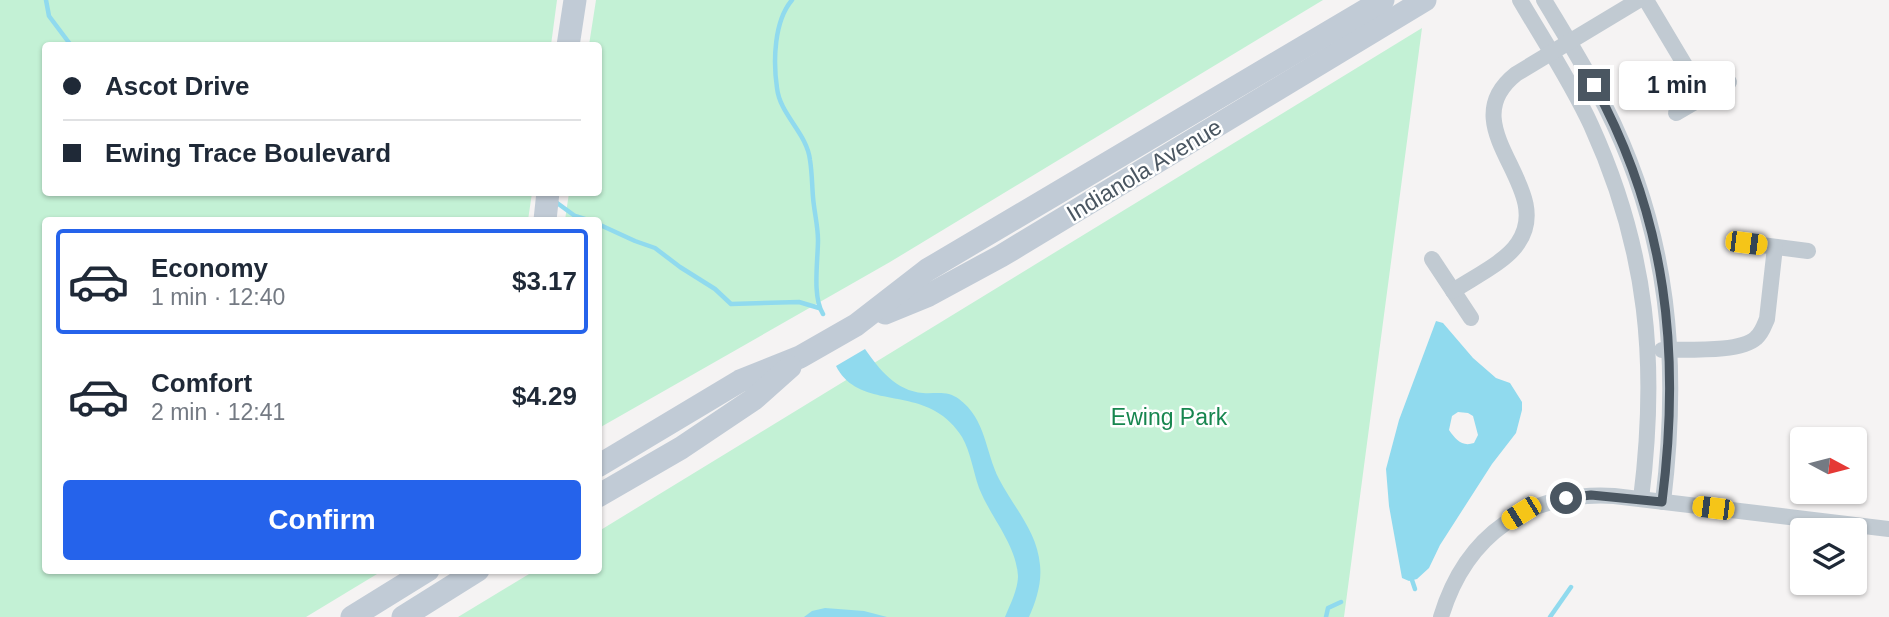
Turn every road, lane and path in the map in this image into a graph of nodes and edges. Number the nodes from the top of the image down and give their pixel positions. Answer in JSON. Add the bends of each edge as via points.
{"nodes":[{"id":1,"x":575,"y":0,"type":"edge"},
{"id":2,"x":1383,"y":0,"type":"edge"},
{"id":3,"x":1425,"y":0,"type":"edge"},
{"id":4,"x":1520,"y":0,"type":"edge"},
{"id":5,"x":1544,"y":0,"type":"edge"},
{"id":6,"x":1639,"y":0,"type":"edge"},
{"id":7,"x":1646,"y":0,"type":"edge"},
{"id":8,"x":569,"y":42,"type":"edge"},
{"id":9,"x":1569,"y":42,"type":"junction"},
{"id":10,"x":1551,"y":53,"type":"junction"},
{"id":11,"x":1729,"y":82,"type":"dead end"},
{"id":12,"x":1704,"y":97,"type":"junction"},
{"id":13,"x":1676,"y":113,"type":"dead end"},
{"id":14,"x":1746,"y":243,"type":"dead end"},
{"id":15,"x":1775,"y":247,"type":"junction"},
{"id":16,"x":1808,"y":251,"type":"dead end"},
{"id":17,"x":1432,"y":259,"type":"dead end"},
{"id":18,"x":1453,"y":291,"type":"junction"},
{"id":19,"x":1471,"y":318,"type":"dead end"},
{"id":20,"x":856,"y":325,"type":"junction"},
{"id":21,"x":1670,"y":350,"type":"junction"},
{"id":22,"x":1649,"y":351,"type":"junction"},
{"id":23,"x":800,"y":357,"type":"junction"},
{"id":24,"x":602,"y":464,"type":"edge"},
{"id":25,"x":602,"y":494,"type":"edge"},
{"id":26,"x":1641,"y":499,"type":"junction"},
{"id":27,"x":1662,"y":502,"type":"junction"},
{"id":28,"x":1889,"y":530,"type":"edge"},
{"id":29,"x":422,"y":574,"type":"edge"},
{"id":30,"x":472,"y":574,"type":"edge"},
{"id":31,"x":352,"y":617,"type":"edge"},
{"id":32,"x":403,"y":617,"type":"edge"},
{"id":33,"x":1441,"y":617,"type":"edge"}],
"edges":[{"from":1,"to":8,"type":"main road"},
{"from":2,"to":20,"type":"main road","name":"Indianola Avenue","via":[[927,270]]},
{"from":3,"to":20,"type":"main road","name":"Indianola Avenue","via":[[1001,256],[929,295]]},
{"from":4,"to":10,"type":"street"},
{"from":5,"to":9,"type":"street"},
{"from":6,"to":9,"type":"street"},
{"from":7,"to":12,"type":"street"},
{"from":9,"to":10,"type":"street"},
{"from":9,"to":21,"type":"street","via":[[1606,107],[1639,189],[1662,281]]},
{"from":10,"to":18,"type":"street","via":[[1505,82],[1494,105],[1496,134],[1527,209],[1524,233],[1510,253]]},
{"from":10,"to":22,"type":"street","via":[[1590,122],[1622,203],[1642,286]]},
{"from":11,"to":12,"type":"street"},
{"from":12,"to":13,"type":"street"},
{"from":14,"to":15,"type":"street"},
{"from":15,"to":16,"type":"street"},
{"from":15,"to":21,"type":"street","via":[[1766,319],[1757,338],[1741,346]]},
{"from":17,"to":18,"type":"street"},
{"from":18,"to":19,"type":"street"},
{"from":20,"to":23,"type":"main road","name":"Indianola Avenue"},
{"from":21,"to":22,"type":"street"},
{"from":21,"to":27,"type":"street","via":[[1671,422]]},
{"from":22,"to":26,"type":"street","via":[[1650,419]]},
{"from":23,"to":24,"type":"main road","name":"Indianola Avenue","via":[[740,381]]},
{"from":23,"to":25,"type":"main road","name":"Indianola Avenue","via":[[754,399]]},
{"from":26,"to":27,"type":"street"},
{"from":26,"to":33,"type":"street","via":[[1591,495],[1521,513],[1468,558]]},
{"from":27,"to":28,"type":"street"},
{"from":29,"to":31,"type":"main road"},
{"from":30,"to":32,"type":"main road"}]}
